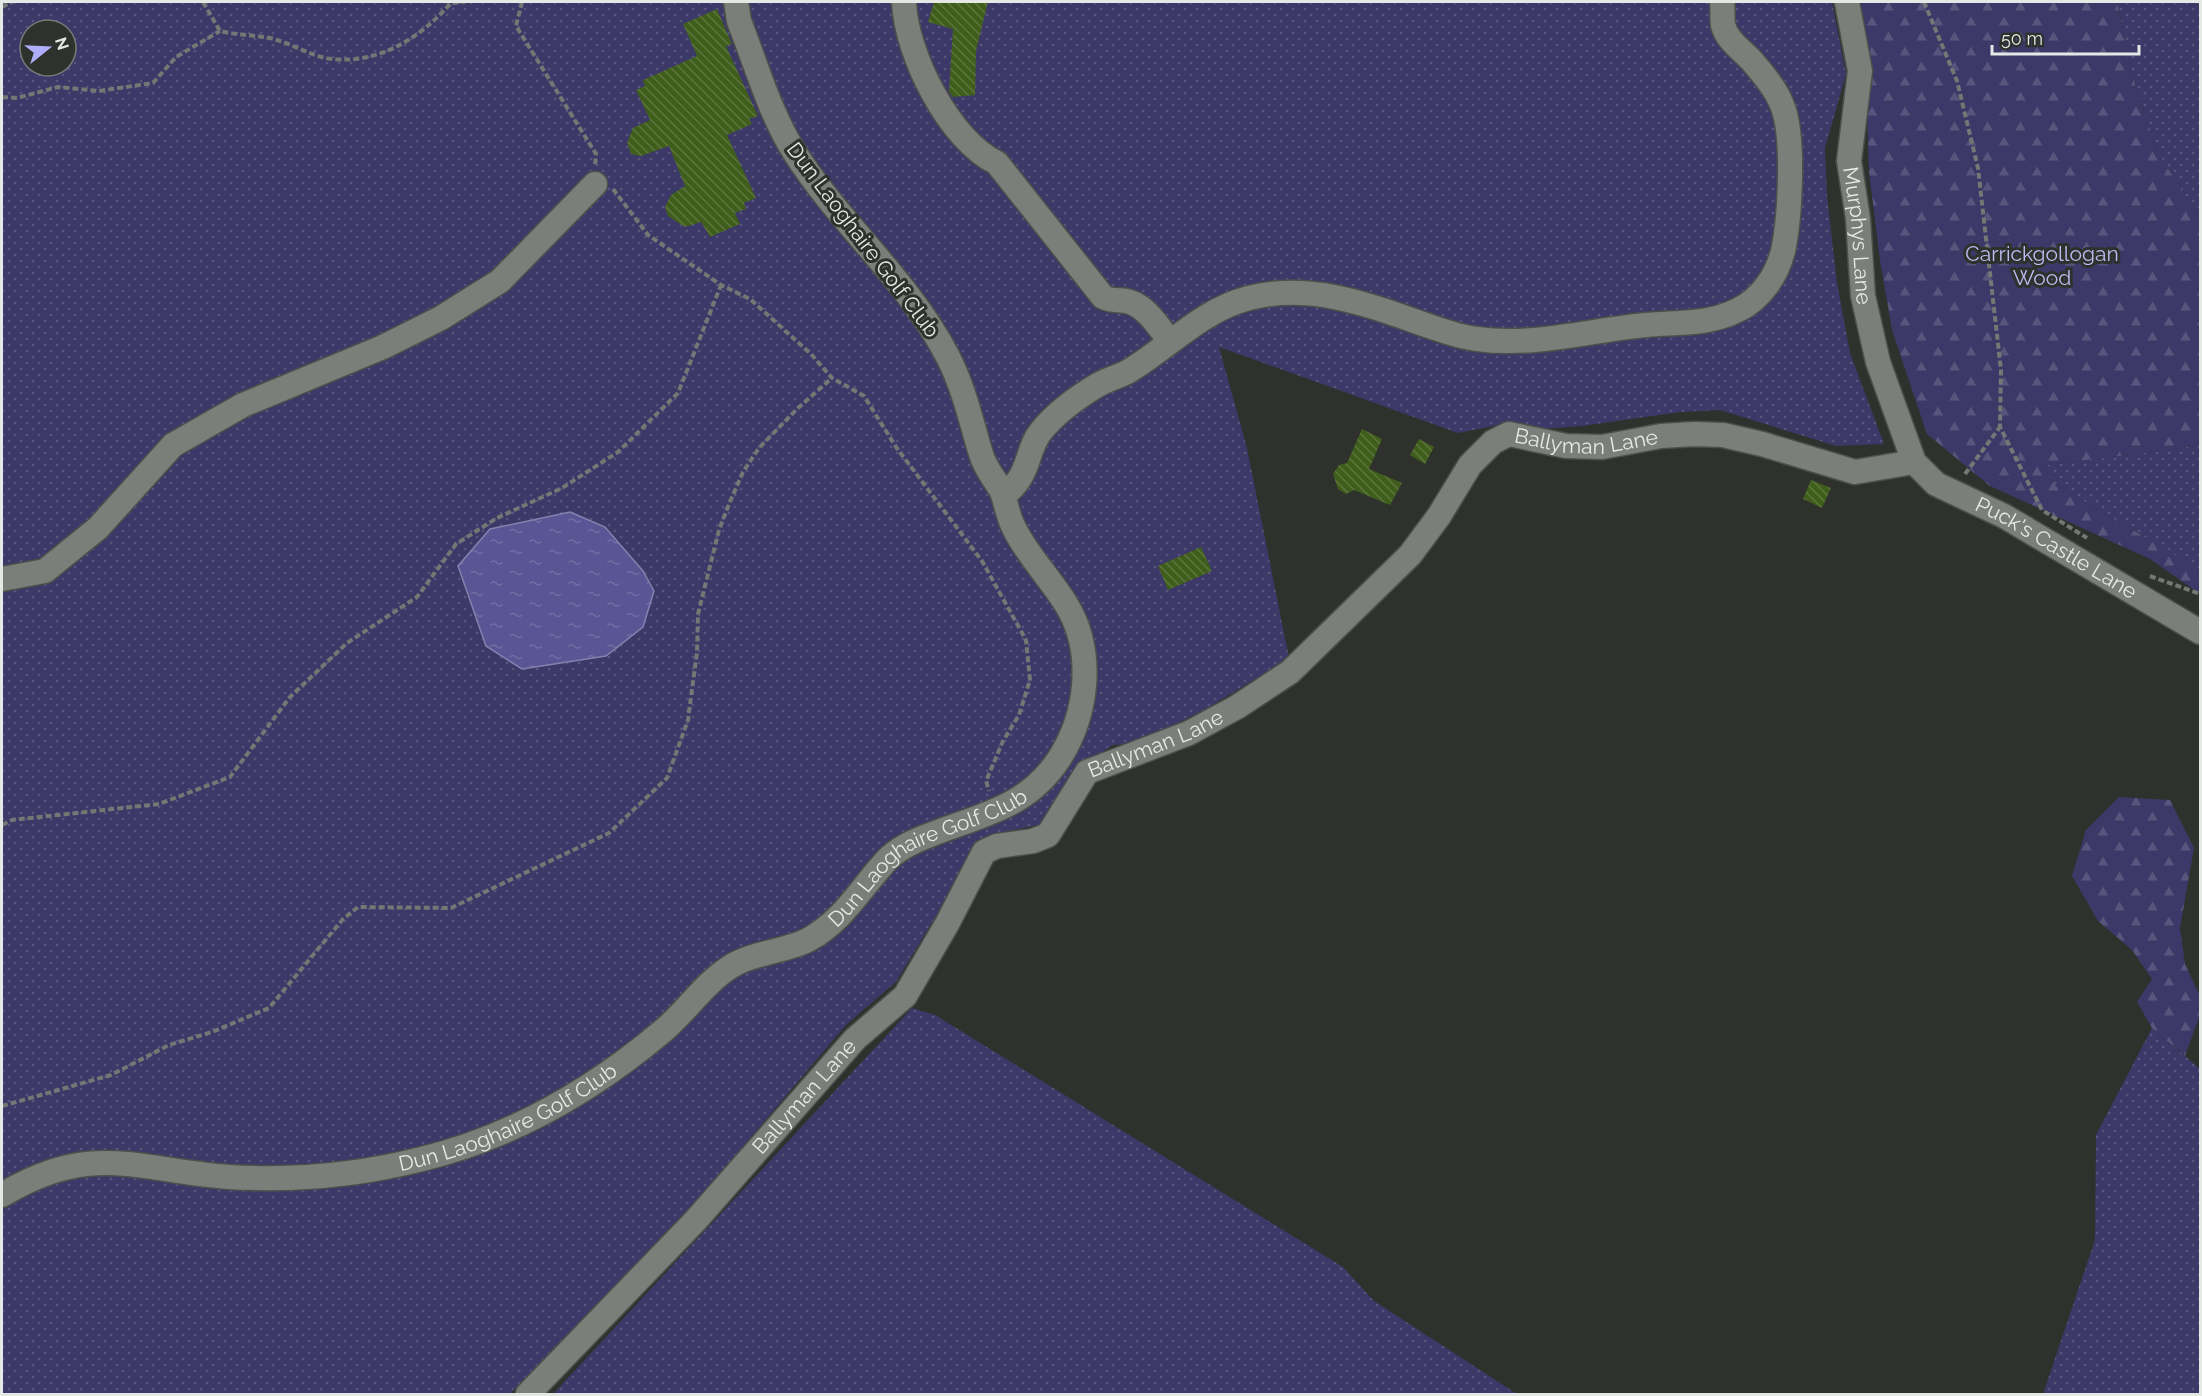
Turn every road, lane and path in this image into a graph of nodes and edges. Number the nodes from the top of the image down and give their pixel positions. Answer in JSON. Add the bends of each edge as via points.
{"nodes":[{"id":1,"x":12,"y":2,"type":"edge"},
{"id":2,"x":203,"y":2,"type":"edge"},
{"id":3,"x":465,"y":2,"type":"edge"},
{"id":4,"x":522,"y":2,"type":"edge"},
{"id":5,"x":736,"y":2,"type":"edge"},
{"id":6,"x":904,"y":2,"type":"edge"},
{"id":7,"x":1722,"y":2,"type":"edge"},
{"id":8,"x":1847,"y":2,"type":"edge"},
{"id":9,"x":1924,"y":2,"type":"edge"},
{"id":10,"x":2,"y":7,"type":"edge"},
{"id":11,"x":220,"y":31,"type":"junction"},
{"id":12,"x":2,"y":98,"type":"edge"},
{"id":13,"x":595,"y":184,"type":"junction"},
{"id":14,"x":721,"y":285,"type":"junction"},
{"id":15,"x":1170,"y":341,"type":"junction"},
{"id":16,"x":832,"y":378,"type":"junction"},
{"id":17,"x":2000,"y":427,"type":"junction"},
{"id":18,"x":1914,"y":462,"type":"junction"},
{"id":19,"x":1952,"y":491,"type":"junction"},
{"id":20,"x":1005,"y":495,"type":"junction"},
{"id":21,"x":2090,"y":539,"type":"dead end"},
{"id":22,"x":2146,"y":574,"type":"dead end"},
{"id":23,"x":2,"y":579,"type":"edge"},
{"id":24,"x":2200,"y":594,"type":"edge"},
{"id":25,"x":2200,"y":632,"type":"edge"},
{"id":26,"x":994,"y":812,"type":"junction"},
{"id":27,"x":2,"y":825,"type":"edge"},
{"id":28,"x":2,"y":1106,"type":"edge"},
{"id":29,"x":2,"y":1195,"type":"edge"},
{"id":30,"x":528,"y":1395,"type":"edge"}],
"edges":[{"from":1,"to":10,"type":"path"},
{"from":2,"to":11,"type":"path"},
{"from":3,"to":11,"type":"path","via":[[451,3],[430,26],[399,46],[370,58],[331,58],[272,39]]},
{"from":4,"to":13,"type":"path","via":[[516,26],[596,154]]},
{"from":5,"to":20,"type":"street","name":"Dun Laoghaire Golf Club","via":[[739,21],[792,149],[920,311],[948,357],[972,417],[982,457]]},
{"from":6,"to":15,"type":"street","via":[[914,50],[952,122],[975,149],[997,163],[1103,297],[1142,307]]},
{"from":7,"to":15,"type":"street","via":[[1728,38],[1768,81],[1782,105],[1791,159],[1783,249],[1776,272],[1763,292],[1742,309],[1691,324],[1648,325],[1557,339],[1515,341],[1476,339],[1352,300],[1296,292],[1251,297],[1228,305]]},
{"from":8,"to":18,"type":"street","name":"Murphys Lane","via":[[1860,71],[1849,161],[1863,296],[1878,362]]},
{"from":9,"to":17,"type":"path","via":[[1957,81],[1977,168],[2001,370]]},
{"from":11,"to":12,"type":"path","via":[[176,57],[153,83],[99,91],[58,87]]},
{"from":13,"to":14,"type":"path","via":[[615,190],[648,235]]},
{"from":13,"to":23,"type":"street","via":[[500,281],[441,318],[383,347],[243,405],[172,446],[98,528],[45,571]]},
{"from":14,"to":16,"type":"path","via":[[750,298]]},
{"from":14,"to":27,"type":"path","via":[[678,393],[618,452],[562,488],[497,518],[456,544],[417,597],[347,643],[290,697],[231,777],[159,804],[12,820]]},
{"from":15,"to":20,"type":"street","via":[[1127,373],[1097,385],[1041,431],[1028,464],[1014,488]]},
{"from":16,"to":26,"type":"path","via":[[864,396],[896,447],[982,561],[1026,640],[1030,680],[1019,715],[986,781]]},
{"from":16,"to":28,"type":"path","via":[[759,448],[743,472],[718,530],[699,614],[688,720],[667,778],[609,833],[451,908],[358,908],[343,919],[269,1008],[169,1045],[111,1075]]},
{"from":17,"to":19,"type":"path"},
{"from":17,"to":21,"type":"path","via":[[2042,510]]},
{"from":18,"to":19,"type":"street","name":"Puck's Castle Lane","via":[[1936,484]]},
{"from":18,"to":30,"type":"street","name":"Ballyman Lane","via":[[1855,472],[1771,446],[1714,435],[1661,436],[1602,447],[1566,446],[1509,434],[1493,442],[1470,465],[1410,555],[1290,672],[1189,733],[1087,772],[1048,835],[984,852],[905,996],[855,1039],[696,1220]]},
{"from":19,"to":25,"type":"street","name":"Puck's Castle Lane","via":[[2004,516]]},
{"from":20,"to":26,"type":"street","name":"Dun Laoghaire Golf Club","via":[[1005,510],[1017,534],[1068,606],[1080,636],[1083,704],[1057,762],[1032,791]]},
{"from":22,"to":24,"type":"path"},
{"from":26,"to":29,"type":"street","name":"Dun Laoghaire Golf Club","via":[[911,842],[889,857],[848,909],[824,930],[804,942],[729,968],[672,1023],[597,1082],[533,1119],[485,1140],[363,1172],[294,1178],[227,1176],[136,1163],[72,1165],[38,1176]]}]}
